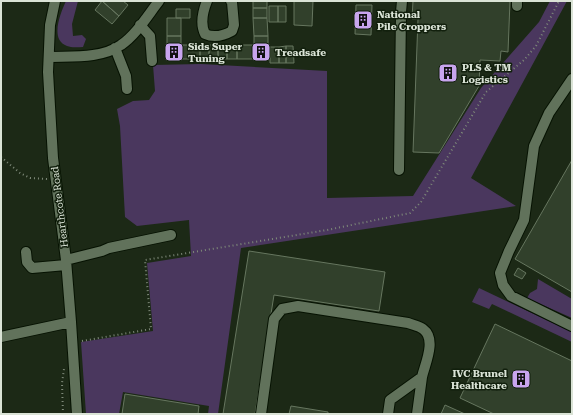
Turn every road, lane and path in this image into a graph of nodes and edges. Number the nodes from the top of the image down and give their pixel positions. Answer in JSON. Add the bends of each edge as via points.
{"nodes":[{"id":1,"x":55,"y":1,"type":"edge"},
{"id":2,"x":159,"y":1,"type":"edge"},
{"id":3,"x":207,"y":1,"type":"edge"},
{"id":4,"x":231,"y":1,"type":"edge"},
{"id":5,"x":402,"y":1,"type":"edge"},
{"id":6,"x":558,"y":1,"type":"edge"},
{"id":7,"x":140,"y":25,"type":"junction"},
{"id":8,"x":115,"y":48,"type":"junction"},
{"id":9,"x":48,"y":57,"type":"junction"},
{"id":10,"x":152,"y":61,"type":"dead end"},
{"id":11,"x":572,"y":78,"type":"edge"},
{"id":12,"x":127,"y":89,"type":"dead end"},
{"id":13,"x":1,"y":157,"type":"edge"},
{"id":14,"x":399,"y":170,"type":"dead end"},
{"id":15,"x":56,"y":180,"type":"junction"},
{"id":16,"x":170,"y":235,"type":"dead end"},
{"id":17,"x":26,"y":252,"type":"dead end"},
{"id":18,"x":66,"y":262,"type":"junction"},
{"id":19,"x":71,"y":322,"type":"junction"},
{"id":20,"x":572,"y":326,"type":"edge"},
{"id":21,"x":1,"y":337,"type":"edge"},
{"id":22,"x":72,"y":342,"type":"junction"},
{"id":23,"x":74,"y":364,"type":"junction"},
{"id":24,"x":422,"y":377,"type":"junction"},
{"id":25,"x":63,"y":414,"type":"edge"},
{"id":26,"x":77,"y":414,"type":"edge"},
{"id":27,"x":261,"y":414,"type":"edge"},
{"id":28,"x":388,"y":414,"type":"edge"},
{"id":29,"x":417,"y":414,"type":"edge"}],
"edges":[{"from":1,"to":9,"type":"street","name":"Hearthcote Road"},
{"from":2,"to":7,"type":"street"},
{"from":3,"to":4,"type":"street","via":[[203,9],[202,29],[205,34],[212,37],[232,31],[234,25]]},
{"from":5,"to":14,"type":"street"},
{"from":6,"to":22,"type":"path","via":[[536,46],[524,60],[486,92],[421,202],[410,213],[327,230],[145,260],[151,329]]},
{"from":7,"to":8,"type":"street","via":[[122,45]]},
{"from":7,"to":10,"type":"street","via":[[150,36]]},
{"from":8,"to":9,"type":"street","via":[[90,55]]},
{"from":8,"to":12,"type":"street","via":[[126,76]]},
{"from":9,"to":15,"type":"street","name":"Hearthcote Road"},
{"from":11,"to":20,"type":"street","via":[[549,113],[534,146],[524,220],[500,273],[503,285],[510,296]]},
{"from":13,"to":15,"type":"path","via":[[30,178]]},
{"from":15,"to":18,"type":"street","name":"Hearthcote Road"},
{"from":16,"to":18,"type":"street","via":[[109,248]]},
{"from":17,"to":18,"type":"street","via":[[27,262],[32,268]]},
{"from":18,"to":19,"type":"street","name":"Hearthcote Road"},
{"from":19,"to":21,"type":"street"},
{"from":19,"to":22,"type":"street","name":"Hearthcote Road"},
{"from":22,"to":23,"type":"street","name":"Hearthcote Road"},
{"from":23,"to":25,"type":"path","via":[[64,369]]},
{"from":23,"to":26,"type":"street","name":"Hearthcote Road"},
{"from":24,"to":27,"type":"street","via":[[429,349],[429,338],[422,328],[408,323],[298,306],[282,309],[274,319]]},
{"from":24,"to":28,"type":"street","via":[[390,400]]},
{"from":24,"to":29,"type":"street"}]}
